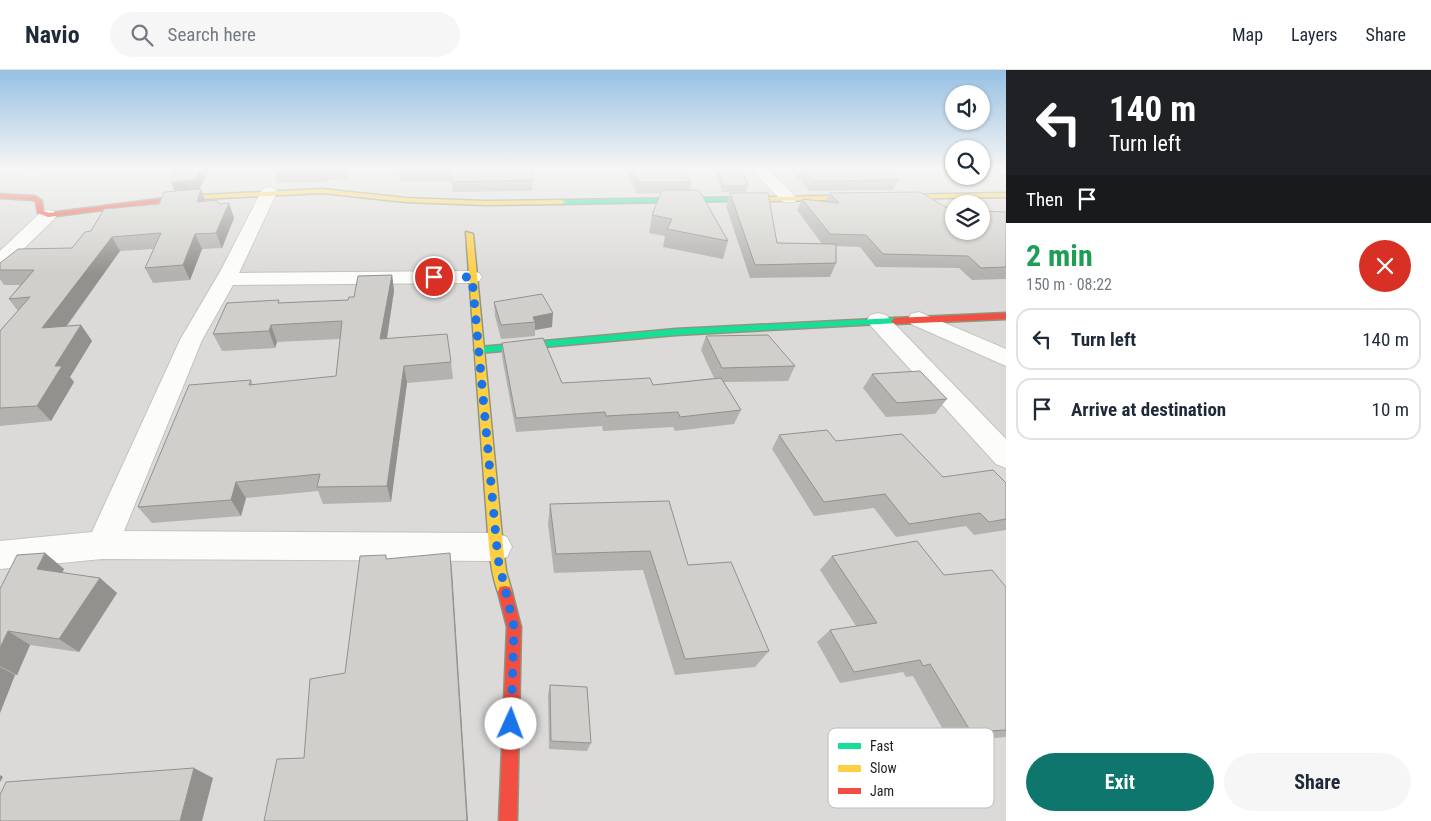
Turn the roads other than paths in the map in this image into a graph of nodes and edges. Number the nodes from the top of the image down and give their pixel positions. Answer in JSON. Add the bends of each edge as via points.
{"nodes":[{"id":1,"x":39,"y":203,"type":"edge"},
{"id":2,"x":144,"y":203,"type":"edge"},
{"id":3,"x":264,"y":203,"type":"edge"},
{"id":4,"x":48,"y":215,"type":"junction"},
{"id":5,"x":469,"y":234,"type":"dead end"},
{"id":6,"x":0,"y":261,"type":"edge"},
{"id":7,"x":472,"y":277,"type":"junction"},
{"id":8,"x":226,"y":279,"type":"junction"},
{"id":9,"x":1006,"y":316,"type":"edge"},
{"id":10,"x":918,"y":319,"type":"junction"},
{"id":11,"x":878,"y":320,"type":"junction"},
{"id":12,"x":478,"y":350,"type":"junction"},
{"id":13,"x":1006,"y":358,"type":"edge"},
{"id":14,"x":1006,"y":457,"type":"edge"},
{"id":15,"x":102,"y":545,"type":"junction"},
{"id":16,"x":496,"y":547,"type":"junction"},
{"id":17,"x":0,"y":555,"type":"edge"},
{"id":18,"x":508,"y":821,"type":"edge"}],
"edges":[{"from":1,"to":4,"type":"street","via":[[40,212]]},
{"from":2,"to":4,"type":"street"},
{"from":3,"to":8,"type":"street"},
{"from":4,"to":6,"type":"street"},
{"from":5,"to":7,"type":"street"},
{"from":7,"to":8,"type":"street"},
{"from":7,"to":12,"type":"street"},
{"from":8,"to":15,"type":"street","via":[[191,340]]},
{"from":9,"to":10,"type":"street"},
{"from":10,"to":11,"type":"street"},
{"from":10,"to":13,"type":"street"},
{"from":11,"to":12,"type":"street","via":[[580,338]]},
{"from":11,"to":14,"type":"street"},
{"from":12,"to":16,"type":"street"},
{"from":15,"to":16,"type":"street"},
{"from":15,"to":17,"type":"street"},
{"from":16,"to":18,"type":"street","via":[[514,627]]}]}
